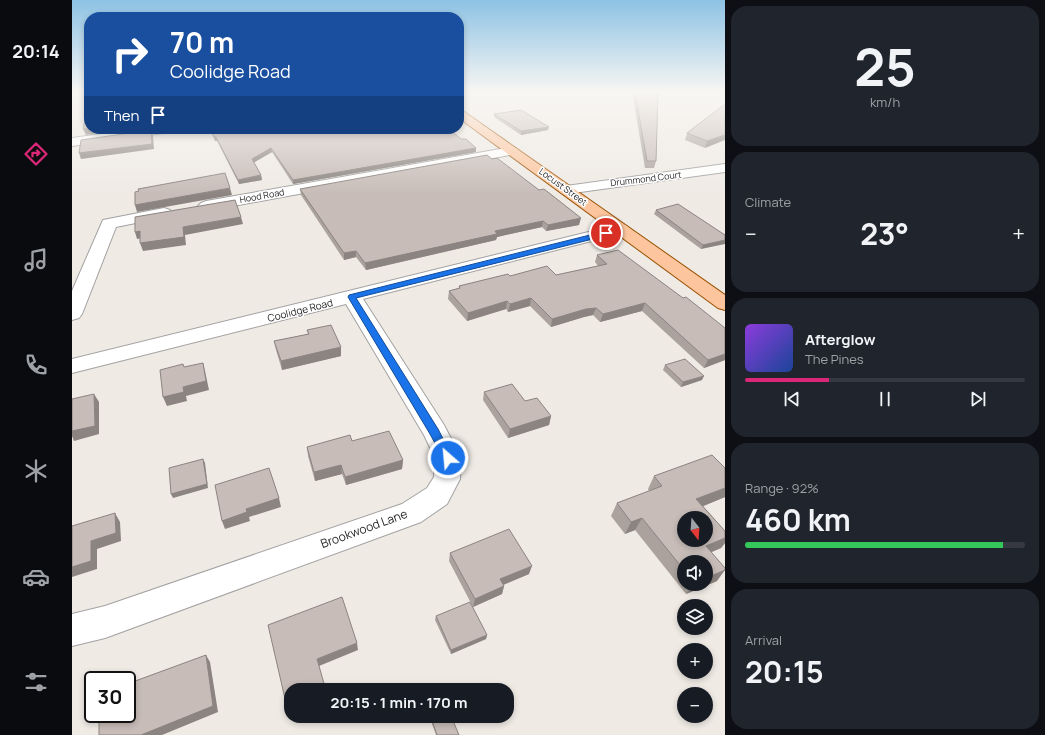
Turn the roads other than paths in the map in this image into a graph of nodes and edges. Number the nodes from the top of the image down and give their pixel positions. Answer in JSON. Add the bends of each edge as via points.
{"nodes":[{"id":1,"x":478,"y":126,"type":"edge"},
{"id":2,"x":128,"y":134,"type":"edge"},
{"id":3,"x":72,"y":142,"type":"edge"},
{"id":4,"x":512,"y":151,"type":"junction"},
{"id":5,"x":725,"y":168,"type":"edge"},
{"id":6,"x":566,"y":190,"type":"junction"},
{"id":7,"x":194,"y":208,"type":"edge"},
{"id":8,"x":179,"y":210,"type":"edge"},
{"id":9,"x":621,"y":230,"type":"junction"},
{"id":10,"x":352,"y":297,"type":"junction"},
{"id":11,"x":725,"y":304,"type":"edge"},
{"id":12,"x":72,"y":314,"type":"edge"},
{"id":13,"x":72,"y":366,"type":"edge"},
{"id":14,"x":72,"y":630,"type":"edge"}],
"edges":[{"from":1,"to":4,"type":"main road","name":"Locust Street"},
{"from":2,"to":3,"type":"street"},
{"from":4,"to":6,"type":"main road","name":"Locust Street"},
{"from":4,"to":7,"type":"street","name":"Hood Road"},
{"from":5,"to":6,"type":"street","name":"Drummond Court"},
{"from":6,"to":9,"type":"main road","name":"Locust Street"},
{"from":8,"to":12,"type":"street","via":[[109,223]]},
{"from":9,"to":10,"type":"street","name":"Coolidge Road"},
{"from":9,"to":11,"type":"main road","name":"Locust Street"},
{"from":10,"to":13,"type":"street","name":"Coolidge Road"},
{"from":10,"to":14,"type":"street","name":"Brookwood Lane","via":[[435,432],[448,458],[447,479],[437,496],[411,513],[105,622]]}]}
